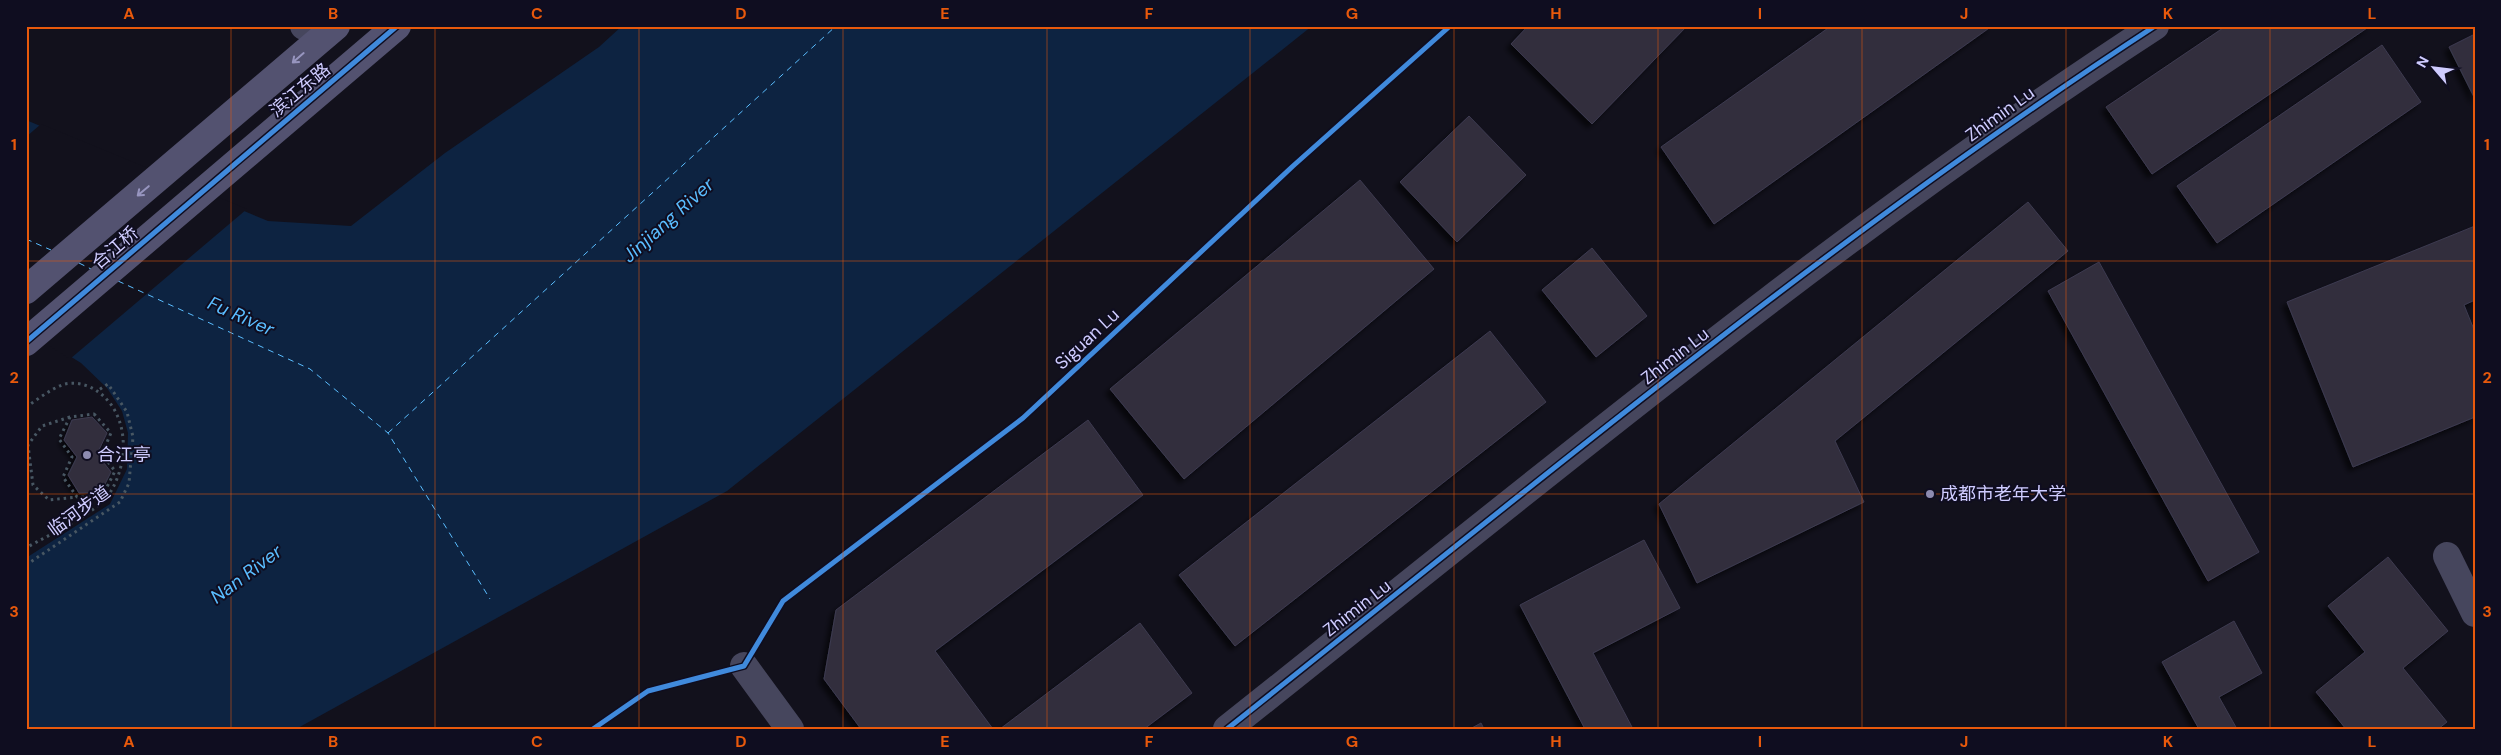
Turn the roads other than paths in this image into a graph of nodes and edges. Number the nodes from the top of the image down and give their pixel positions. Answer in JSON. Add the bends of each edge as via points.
{"nodes":[{"id":1,"x":397,"y":26,"type":"edge"},
{"id":2,"x":2155,"y":26,"type":"edge"},
{"id":3,"x":322,"y":28,"type":"edge"},
{"id":4,"x":180,"y":160,"type":"joint"},
{"id":5,"x":221,"y":174,"type":"joint"},
{"id":6,"x":26,"y":290,"type":"edge"},
{"id":7,"x":26,"y":342,"type":"edge"},
{"id":8,"x":2447,"y":556,"type":"dead end"},
{"id":9,"x":2475,"y":613,"type":"edge"},
{"id":10,"x":744,"y":666,"type":"dead end"},
{"id":11,"x":790,"y":729,"type":"edge"},
{"id":12,"x":1227,"y":729,"type":"edge"}],
"edges":[{"from":1,"to":5,"type":"main road","name":"滨江东路"},
{"from":2,"to":12,"type":"street","name":"Zhimin Lu","via":[[2061,87],[1794,279]]},
{"from":3,"to":4,"type":"main road","name":"滨江东路","one_way":true},
{"from":4,"to":6,"type":"main road","name":"合江桥","one_way":true},
{"from":5,"to":7,"type":"main road","name":"合江桥"},
{"from":8,"to":9,"type":"street"},
{"from":10,"to":11,"type":"street"}]}
